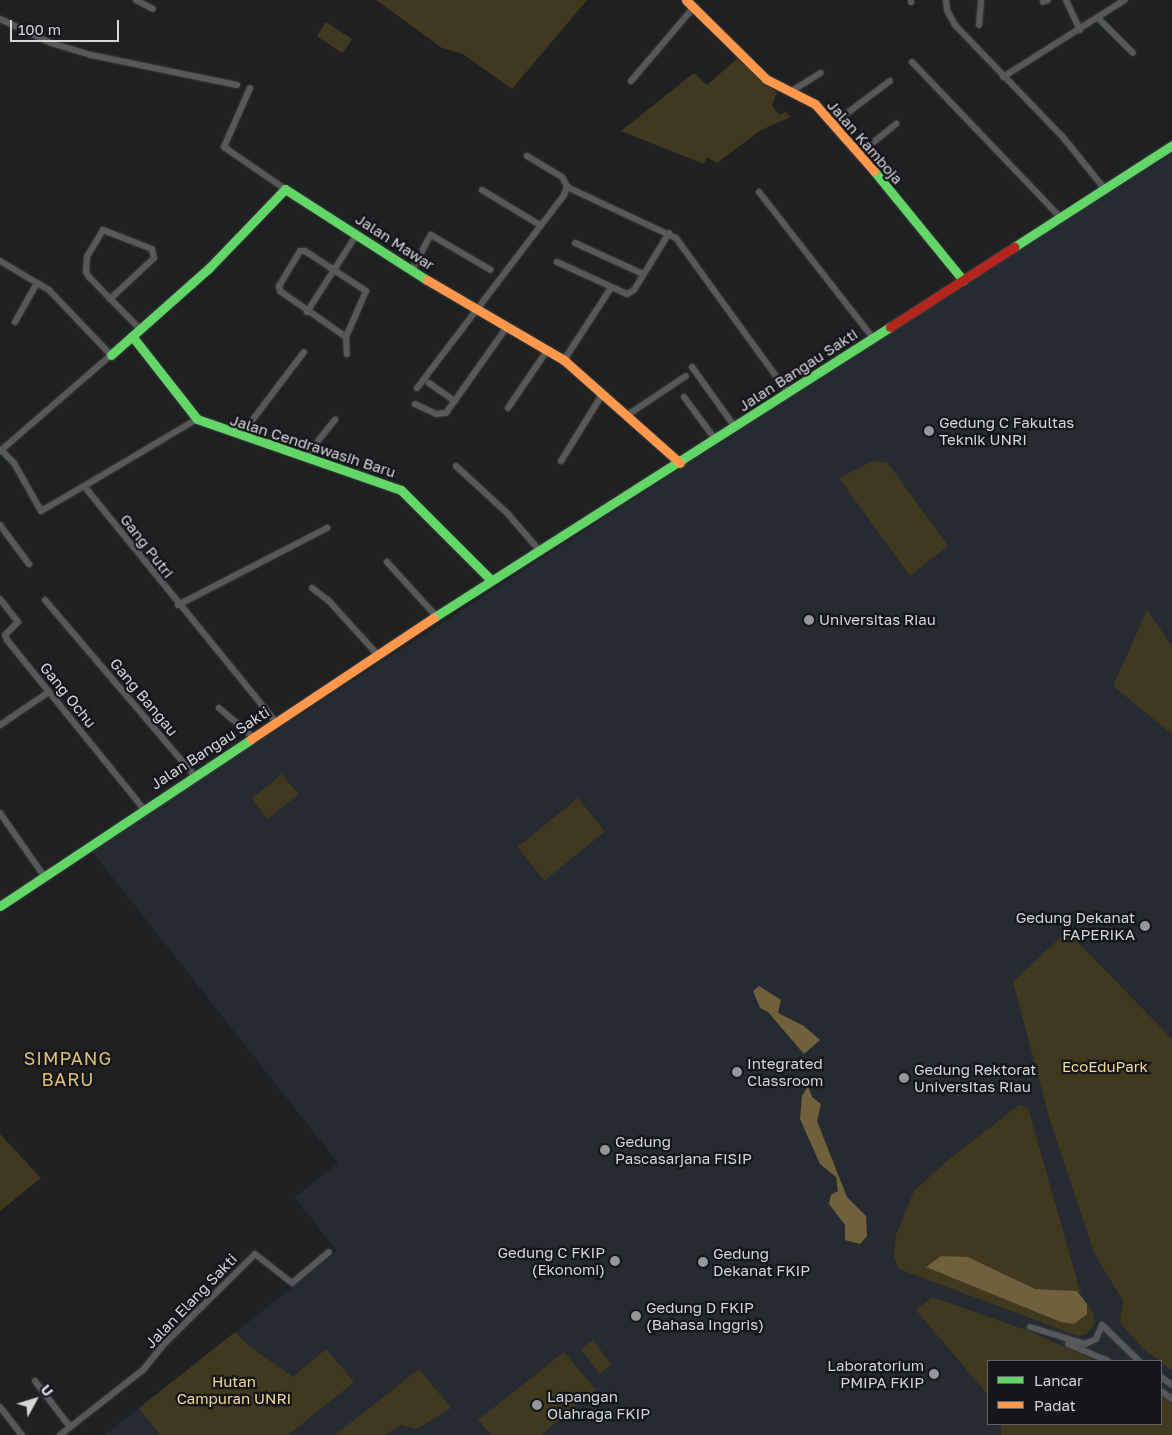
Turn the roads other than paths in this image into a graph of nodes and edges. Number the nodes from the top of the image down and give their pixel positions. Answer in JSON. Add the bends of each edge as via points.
{"nodes":[{"id":1,"x":136,"y":0,"type":"edge"},
{"id":2,"x":686,"y":0,"type":"edge"},
{"id":3,"x":946,"y":0,"type":"edge"},
{"id":4,"x":981,"y":0,"type":"edge"},
{"id":5,"x":1066,"y":0,"type":"edge"},
{"id":6,"x":1125,"y":0,"type":"edge"},
{"id":7,"x":694,"y":7,"type":"junction"},
{"id":8,"x":152,"y":9,"type":"dead end"},
{"id":9,"x":1098,"y":18,"type":"junction"},
{"id":10,"x":0,"y":19,"type":"edge"},
{"id":11,"x":979,"y":25,"type":"dead end"},
{"id":12,"x":1080,"y":30,"type":"junction"},
{"id":13,"x":1133,"y":53,"type":"dead end"},
{"id":14,"x":912,"y":62,"type":"dead end"},
{"id":15,"x":821,"y":73,"type":"dead end"},
{"id":16,"x":1003,"y":77,"type":"junction"},
{"id":17,"x":631,"y":81,"type":"dead end"},
{"id":18,"x":890,"y":81,"type":"dead end"},
{"id":19,"x":237,"y":85,"type":"dead end"},
{"id":20,"x":250,"y":88,"type":"dead end"},
{"id":21,"x":789,"y":93,"type":"junction"},
{"id":22,"x":834,"y":123,"type":"junction"},
{"id":23,"x":896,"y":124,"type":"dead end"},
{"id":24,"x":1172,"y":145,"type":"edge"},
{"id":25,"x":859,"y":154,"type":"junction"},
{"id":26,"x":527,"y":156,"type":"dead end"},
{"id":27,"x":567,"y":187,"type":"junction"},
{"id":28,"x":1104,"y":188,"type":"junction"},
{"id":29,"x":285,"y":189,"type":"junction"},
{"id":30,"x":482,"y":190,"type":"dead end"},
{"id":31,"x":759,"y":192,"type":"dead end"},
{"id":32,"x":1060,"y":217,"type":"junction"},
{"id":33,"x":540,"y":225,"type":"junction"},
{"id":34,"x":669,"y":233,"type":"junction"},
{"id":35,"x":357,"y":234,"type":"junction"},
{"id":36,"x":575,"y":243,"type":"dead end"},
{"id":37,"x":0,"y":261,"type":"edge"},
{"id":38,"x":557,"y":262,"type":"dead end"},
{"id":39,"x":334,"y":268,"type":"junction"},
{"id":40,"x":412,"y":270,"type":"junction"},
{"id":41,"x":491,"y":270,"type":"dead end"},
{"id":42,"x":642,"y":274,"type":"junction"},
{"id":43,"x":963,"y":280,"type":"junction"},
{"id":44,"x":37,"y":283,"type":"junction"},
{"id":45,"x":611,"y":288,"type":"junction"},
{"id":46,"x":110,"y":299,"type":"junction"},
{"id":47,"x":474,"y":310,"type":"junction"},
{"id":48,"x":307,"y":312,"type":"junction"},
{"id":49,"x":14,"y":322,"type":"dead end"},
{"id":50,"x":507,"y":327,"type":"junction"},
{"id":51,"x":140,"y":329,"type":"junction"},
{"id":52,"x":132,"y":336,"type":"junction"},
{"id":53,"x":346,"y":337,"type":"junction"},
{"id":54,"x":873,"y":338,"type":"junction"},
{"id":55,"x":548,"y":349,"type":"junction"},
{"id":56,"x":304,"y":352,"type":"dead end"},
{"id":57,"x":347,"y":354,"type":"dead end"},
{"id":58,"x":111,"y":355,"type":"junction"},
{"id":59,"x":564,"y":360,"type":"junction"},
{"id":60,"x":692,"y":367,"type":"dead end"},
{"id":61,"x":686,"y":376,"type":"dead end"},
{"id":62,"x":430,"y":383,"type":"dead end"},
{"id":63,"x":417,"y":388,"type":"dead end"},
{"id":64,"x":788,"y":394,"type":"junction"},
{"id":65,"x":602,"y":395,"type":"junction"},
{"id":66,"x":684,"y":397,"type":"dead end"},
{"id":67,"x":455,"y":401,"type":"junction"},
{"id":68,"x":415,"y":404,"type":"dead end"},
{"id":69,"x":508,"y":408,"type":"dead end"},
{"id":70,"x":626,"y":416,"type":"junction"},
{"id":71,"x":197,"y":419,"type":"junction"},
{"id":72,"x":335,"y":420,"type":"dead end"},
{"id":73,"x":735,"y":427,"type":"junction"},
{"id":74,"x":241,"y":435,"type":"junction"},
{"id":75,"x":715,"y":439,"type":"junction"},
{"id":76,"x":0,"y":450,"type":"edge"},
{"id":77,"x":305,"y":457,"type":"junction"},
{"id":78,"x":561,"y":462,"type":"dead end"},
{"id":79,"x":680,"y":463,"type":"junction"},
{"id":80,"x":456,"y":466,"type":"dead end"},
{"id":81,"x":84,"y":486,"type":"junction"},
{"id":82,"x":0,"y":525,"type":"edge"},
{"id":83,"x":327,"y":528,"type":"dead end"},
{"id":84,"x":539,"y":550,"type":"junction"},
{"id":85,"x":387,"y":562,"type":"dead end"},
{"id":86,"x":29,"y":564,"type":"dead end"},
{"id":87,"x":491,"y":580,"type":"junction"},
{"id":88,"x":312,"y":588,"type":"dead end"},
{"id":89,"x":0,"y":599,"type":"edge"},
{"id":90,"x":45,"y":600,"type":"dead end"},
{"id":91,"x":178,"y":605,"type":"junction"},
{"id":92,"x":436,"y":616,"type":"junction"},
{"id":93,"x":377,"y":654,"type":"junction"},
{"id":94,"x":49,"y":692,"type":"junction"},
{"id":95,"x":219,"y":708,"type":"dead end"},
{"id":96,"x":275,"y":722,"type":"junction"},
{"id":97,"x":0,"y":725,"type":"edge"},
{"id":98,"x":252,"y":736,"type":"junction"},
{"id":99,"x":194,"y":775,"type":"junction"},
{"id":100,"x":143,"y":808,"type":"junction"},
{"id":101,"x":0,"y":813,"type":"edge"},
{"id":102,"x":44,"y":876,"type":"junction"},
{"id":103,"x":0,"y":906,"type":"edge"},
{"id":104,"x":329,"y":1252,"type":"dead end"},
{"id":105,"x":1106,"y":1360,"type":"edge"},
{"id":106,"x":1138,"y":1360,"type":"edge"},
{"id":107,"x":35,"y":1381,"type":"dead end"},
{"id":108,"x":0,"y":1407,"type":"edge"},
{"id":109,"x":70,"y":1427,"type":"junction"},
{"id":110,"x":22,"y":1435,"type":"edge"},
{"id":111,"x":60,"y":1435,"type":"edge"}],
"edges":[{"from":1,"to":8,"type":"street"},
{"from":2,"to":7,"type":"street","name":"Jalan Kamboja"},
{"from":3,"to":16,"type":"street","via":[[947,10],[956,25]]},
{"from":4,"to":11,"type":"street"},
{"from":5,"to":12,"type":"street"},
{"from":6,"to":9,"type":"street"},
{"from":7,"to":17,"type":"street"},
{"from":7,"to":21,"type":"street","name":"Jalan Kamboja","via":[[753,68]]},
{"from":9,"to":12,"type":"street"},
{"from":9,"to":13,"type":"street"},
{"from":10,"to":19,"type":"street","via":[[51,43],[91,56]]},
{"from":12,"to":16,"type":"street"},
{"from":14,"to":32,"type":"street"},
{"from":15,"to":21,"type":"street"},
{"from":16,"to":28,"type":"street","via":[[1062,136]]},
{"from":18,"to":22,"type":"street"},
{"from":20,"to":29,"type":"street","via":[[224,147]]},
{"from":21,"to":22,"type":"street","name":"Jalan Kamboja","via":[[815,104]]},
{"from":22,"to":25,"type":"street","name":"Jalan Kamboja"},
{"from":23,"to":25,"type":"street"},
{"from":24,"to":28,"type":"street","name":"Jalan Bangau Sakti"},
{"from":25,"to":43,"type":"street","name":"Jalan Kamboja"},
{"from":26,"to":27,"type":"street","via":[[562,177]]},
{"from":27,"to":33,"type":"street"},
{"from":27,"to":34,"type":"street"},
{"from":28,"to":32,"type":"street","name":"Jalan Bangau Sakti"},
{"from":29,"to":35,"type":"street","name":"Jalan Mawar"},
{"from":29,"to":51,"type":"street","via":[[208,269]]},
{"from":30,"to":33,"type":"street"},
{"from":31,"to":54,"type":"street"},
{"from":32,"to":43,"type":"street","name":"Jalan Bangau Sakti"},
{"from":33,"to":47,"type":"street"},
{"from":34,"to":42,"type":"street"},
{"from":34,"to":64,"type":"street","via":[[695,263]]},
{"from":35,"to":39,"type":"street"},
{"from":35,"to":40,"type":"street","name":"Jalan Mawar"},
{"from":36,"to":42,"type":"street"},
{"from":37,"to":44,"type":"street"},
{"from":38,"to":45,"type":"street"},
{"from":39,"to":48,"type":"street"},
{"from":39,"to":48,"type":"street","via":[[305,251],[296,254],[279,289]]},
{"from":39,"to":53,"type":"street","via":[[366,291]]},
{"from":40,"to":41,"type":"street","via":[[432,235]]},
{"from":40,"to":47,"type":"street","name":"Jalan Mawar"},
{"from":42,"to":45,"type":"street","via":[[630,294]]},
{"from":43,"to":54,"type":"street","name":"Jalan Bangau Sakti"},
{"from":44,"to":49,"type":"street"},
{"from":44,"to":58,"type":"street","via":[[62,302]]},
{"from":45,"to":59,"type":"street"},
{"from":46,"to":46,"type":"street","via":[[85,270],[87,257],[103,230],[152,249],[154,258]]},
{"from":46,"to":51,"type":"street"},
{"from":47,"to":50,"type":"street","name":"Jalan Mawar"},
{"from":47,"to":63,"type":"street"},
{"from":48,"to":53,"type":"street"},
{"from":50,"to":55,"type":"street","name":"Jalan Mawar"},
{"from":50,"to":67,"type":"street"},
{"from":51,"to":52,"type":"street"},
{"from":52,"to":58,"type":"street"},
{"from":52,"to":71,"type":"street"},
{"from":53,"to":57,"type":"street"},
{"from":54,"to":64,"type":"street","name":"Jalan Bangau Sakti"},
{"from":55,"to":59,"type":"street","name":"Jalan Mawar"},
{"from":55,"to":69,"type":"street"},
{"from":56,"to":74,"type":"street"},
{"from":58,"to":76,"type":"street"},
{"from":59,"to":65,"type":"street","name":"Jalan Mawar"},
{"from":60,"to":73,"type":"street"},
{"from":61,"to":70,"type":"street"},
{"from":62,"to":67,"type":"street"},
{"from":64,"to":73,"type":"street","name":"Jalan Bangau Sakti"},
{"from":65,"to":70,"type":"street","name":"Jalan Mawar"},
{"from":65,"to":78,"type":"street"},
{"from":66,"to":75,"type":"street"},
{"from":67,"to":68,"type":"street","via":[[443,416]]},
{"from":70,"to":79,"type":"street","name":"Jalan Mawar"},
{"from":71,"to":74,"type":"street","name":"Jalan Cendrawasih Baru"},
{"from":71,"to":81,"type":"street"},
{"from":72,"to":77,"type":"street"},
{"from":73,"to":75,"type":"street","name":"Jalan Bangau Sakti"},
{"from":74,"to":77,"type":"street","name":"Jalan Cendrawasih Baru"},
{"from":75,"to":79,"type":"street","name":"Jalan Bangau Sakti"},
{"from":76,"to":81,"type":"street","via":[[14,463],[41,511]]},
{"from":77,"to":87,"type":"street","name":"Jalan Cendrawasih Baru","via":[[401,490]]},
{"from":79,"to":84,"type":"street","name":"Jalan Bangau Sakti"},
{"from":80,"to":84,"type":"street","via":[[507,514]]},
{"from":81,"to":91,"type":"street","name":"Gang Putri"},
{"from":82,"to":86,"type":"street"},
{"from":83,"to":91,"type":"street"},
{"from":84,"to":87,"type":"street","name":"Jalan Bangau Sakti"},
{"from":85,"to":92,"type":"street"},
{"from":87,"to":92,"type":"street","name":"Jalan Bangau Sakti"},
{"from":88,"to":93,"type":"street","via":[[328,600]]},
{"from":89,"to":94,"type":"street","name":"Gang Ochu","via":[[18,622],[5,635],[7,640]]},
{"from":90,"to":99,"type":"street","name":"Gang Bangau"},
{"from":91,"to":96,"type":"street","name":"Gang Putri"},
{"from":92,"to":93,"type":"street","name":"Jalan Bangau Sakti"},
{"from":93,"to":96,"type":"street","name":"Jalan Bangau Sakti"},
{"from":94,"to":97,"type":"street"},
{"from":94,"to":100,"type":"street","name":"Gang Ochu"},
{"from":95,"to":98,"type":"street"},
{"from":96,"to":98,"type":"street","name":"Jalan Bangau Sakti"},
{"from":98,"to":99,"type":"street","name":"Jalan Bangau Sakti"},
{"from":99,"to":100,"type":"street","name":"Jalan Bangau Sakti"},
{"from":100,"to":102,"type":"street","name":"Jalan Bangau Sakti"},
{"from":101,"to":102,"type":"street"},
{"from":102,"to":103,"type":"street","name":"Jalan Bangau Sakti"},
{"from":104,"to":109,"type":"street","name":"Jalan Elang Sakti","via":[[292,1283],[255,1254],[163,1345],[143,1370]]},
{"from":105,"to":106,"type":"street","via":[[1030,1327],[1085,1344],[1096,1339],[1102,1325]]},
{"from":107,"to":109,"type":"street"},
{"from":108,"to":110,"type":"street"},
{"from":109,"to":111,"type":"street"}]}
